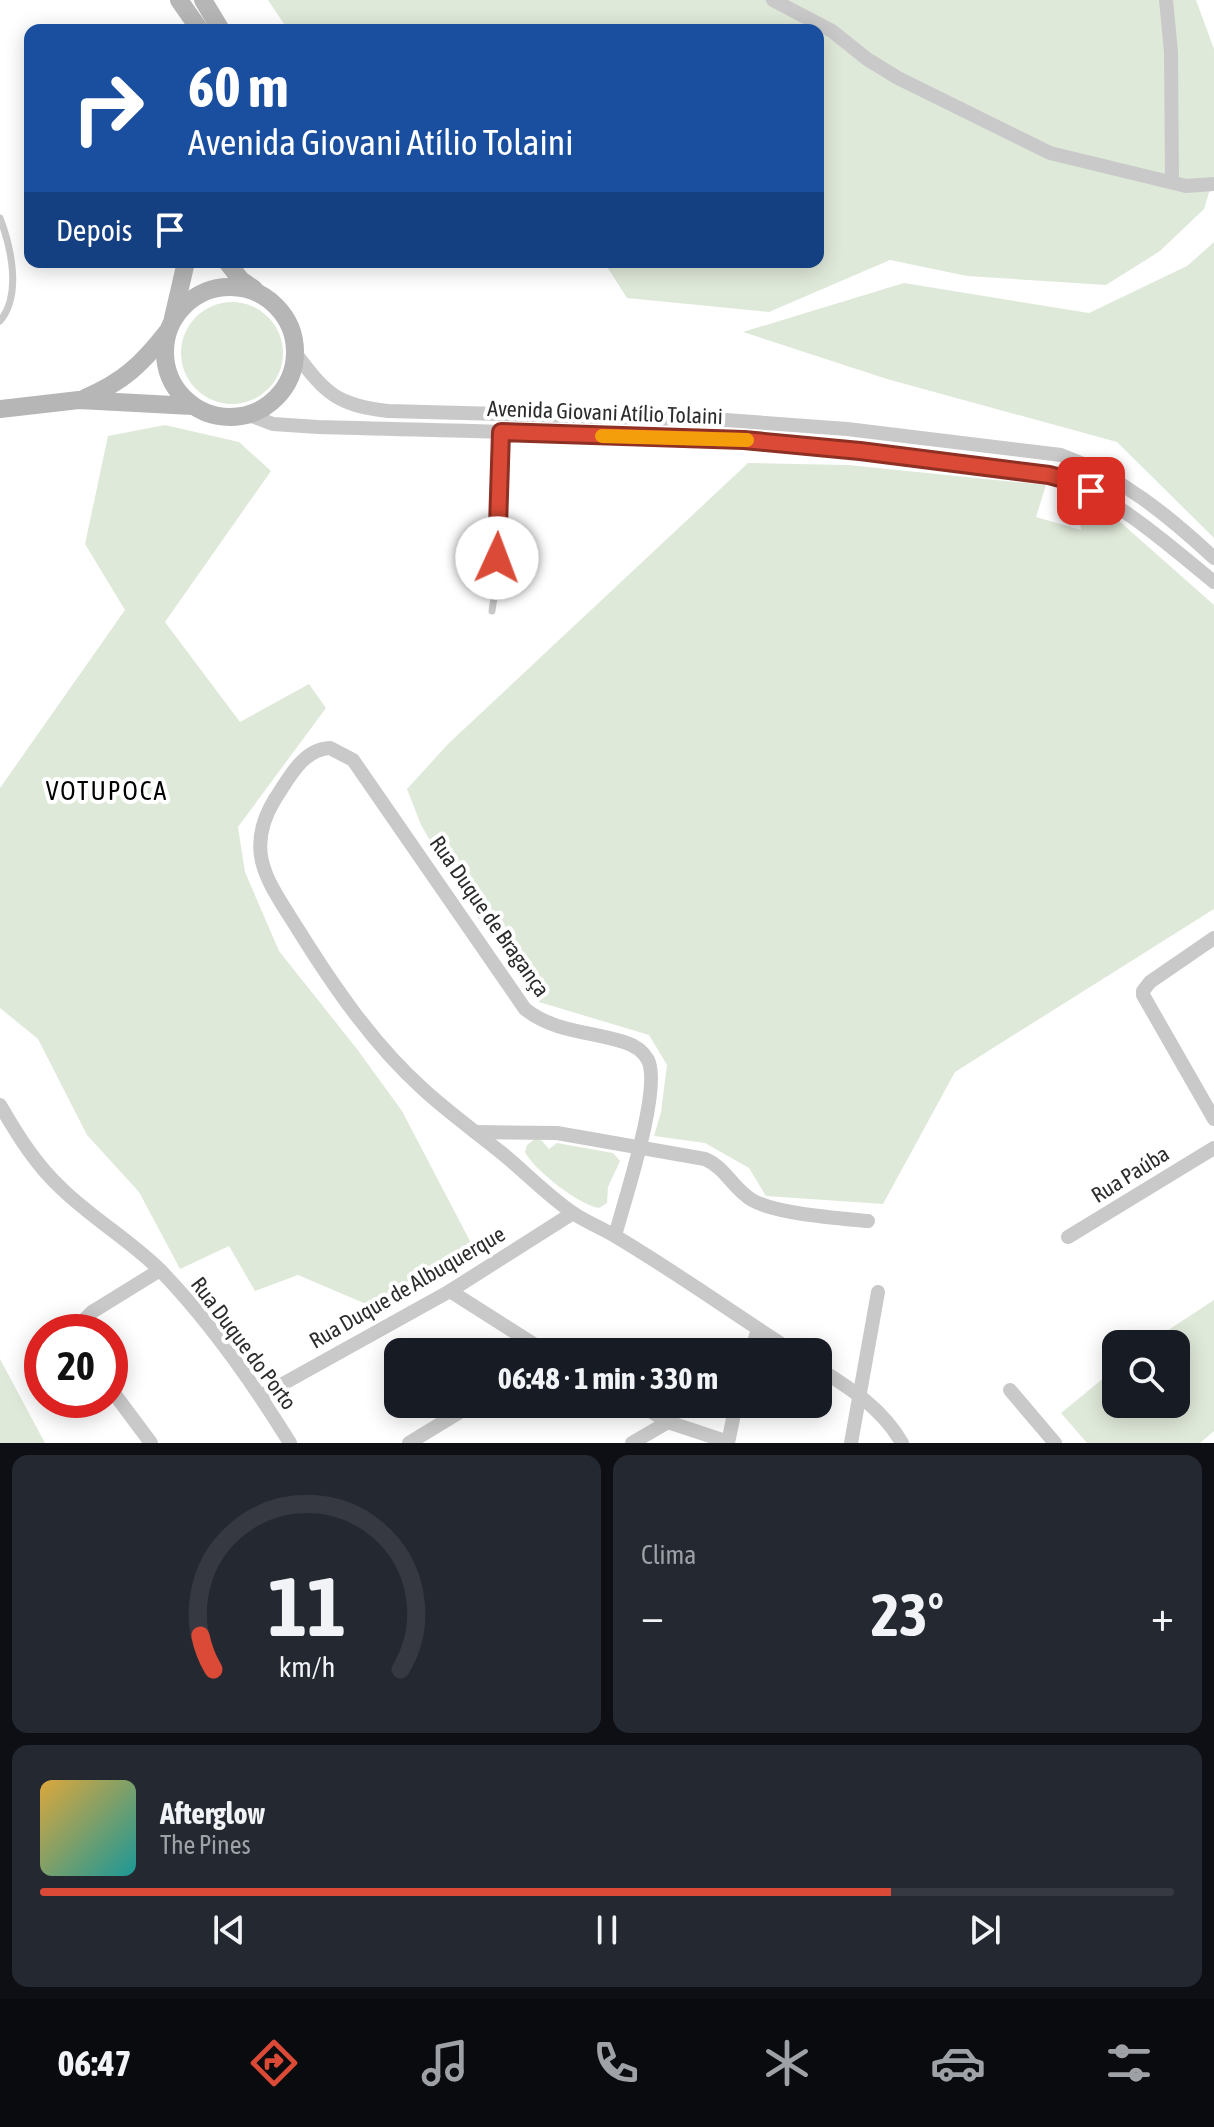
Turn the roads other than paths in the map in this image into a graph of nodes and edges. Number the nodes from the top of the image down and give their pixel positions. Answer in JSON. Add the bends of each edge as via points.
{"nodes":[{"id":1,"x":179,"y":0,"type":"edge"},
{"id":2,"x":203,"y":0,"type":"edge"},
{"id":3,"x":773,"y":0,"type":"edge"},
{"id":4,"x":1166,"y":0,"type":"edge"},
{"id":5,"x":196,"y":24,"type":"edge"},
{"id":6,"x":217,"y":24,"type":"edge"},
{"id":7,"x":819,"y":24,"type":"edge"},
{"id":8,"x":824,"y":27,"type":"edge"},
{"id":9,"x":1172,"y":182,"type":"junction"},
{"id":10,"x":1214,"y":184,"type":"edge"},
{"id":11,"x":0,"y":218,"type":"edge"},
{"id":12,"x":9,"y":243,"type":"junction"},
{"id":13,"x":0,"y":248,"type":"edge"},
{"id":14,"x":184,"y":268,"type":"edge"},
{"id":15,"x":232,"y":268,"type":"edge"},
{"id":16,"x":259,"y":293,"type":"junction"},
{"id":17,"x":0,"y":321,"type":"edge"},
{"id":18,"x":170,"y":326,"type":"junction"},
{"id":19,"x":296,"y":354,"type":"junction"},
{"id":20,"x":79,"y":400,"type":"junction"},
{"id":21,"x":192,"y":406,"type":"junction"},
{"id":22,"x":0,"y":409,"type":"edge"},
{"id":23,"x":249,"y":415,"type":"junction"},
{"id":24,"x":501,"y":432,"type":"junction"},
{"id":25,"x":1214,"y":558,"type":"edge"},
{"id":26,"x":1214,"y":582,"type":"edge"},
{"id":27,"x":492,"y":611,"type":"dead end"},
{"id":28,"x":1214,"y":938,"type":"edge"},
{"id":29,"x":0,"y":1105,"type":"edge"},
{"id":30,"x":1214,"y":1119,"type":"edge"},
{"id":31,"x":475,"y":1132,"type":"junction"},
{"id":32,"x":638,"y":1147,"type":"junction"},
{"id":33,"x":1214,"y":1148,"type":"edge"},
{"id":34,"x":573,"y":1213,"type":"junction"},
{"id":35,"x":868,"y":1221,"type":"dead end"},
{"id":36,"x":615,"y":1236,"type":"junction"},
{"id":37,"x":1068,"y":1237,"type":"dead end"},
{"id":38,"x":160,"y":1270,"type":"junction"},
{"id":39,"x":450,"y":1291,"type":"junction"},
{"id":40,"x":878,"y":1292,"type":"dead end"},
{"id":41,"x":90,"y":1314,"type":"edge"},
{"id":42,"x":758,"y":1329,"type":"junction"},
{"id":43,"x":524,"y":1338,"type":"edge"},
{"id":44,"x":755,"y":1338,"type":"edge"},
{"id":45,"x":772,"y":1338,"type":"edge"},
{"id":46,"x":832,"y":1377,"type":"edge"},
{"id":47,"x":1010,"y":1390,"type":"dead end"},
{"id":48,"x":860,"y":1395,"type":"junction"},
{"id":49,"x":261,"y":1396,"type":"junction"},
{"id":50,"x":128,"y":1412,"type":"edge"},
{"id":51,"x":450,"y":1418,"type":"edge"},
{"id":52,"x":662,"y":1418,"type":"edge"},
{"id":53,"x":733,"y":1418,"type":"edge"},
{"id":54,"x":668,"y":1422,"type":"junction"},
{"id":55,"x":728,"y":1442,"type":"edge"},
{"id":56,"x":151,"y":1443,"type":"edge"},
{"id":57,"x":290,"y":1443,"type":"edge"},
{"id":58,"x":409,"y":1443,"type":"edge"},
{"id":59,"x":632,"y":1443,"type":"edge"},
{"id":60,"x":851,"y":1443,"type":"edge"},
{"id":61,"x":902,"y":1443,"type":"edge"},
{"id":62,"x":1055,"y":1443,"type":"edge"}],
"edges":[{"from":1,"to":5,"type":"street"},
{"from":2,"to":6,"type":"street"},
{"from":3,"to":7,"type":"street"},
{"from":4,"to":9,"type":"street"},
{"from":8,"to":9,"type":"street","via":[[898,78],[1016,138],[1073,160]]},
{"from":9,"to":10,"type":"street"},
{"from":11,"to":12,"type":"lane"},
{"from":12,"to":13,"type":"lane"},
{"from":12,"to":17,"type":"lane","via":[[13,277]]},
{"from":14,"to":18,"type":"street"},
{"from":15,"to":16,"type":"street"},
{"from":16,"to":18,"type":"street","via":[[241,287],[209,290],[188,302]]},
{"from":16,"to":19,"type":"street","via":[[286,318]]},
{"from":18,"to":20,"type":"street","via":[[121,381]]},
{"from":18,"to":21,"type":"street","via":[[165,347],[168,372]]},
{"from":19,"to":23,"type":"street","via":[[282,393]]},
{"from":19,"to":25,"type":"street","name":"Avenida Giovani Atílio Tolaini","via":[[326,391],[363,408],[726,420],[1061,455],[1121,483]]},
{"from":20,"to":21,"type":"street"},
{"from":20,"to":22,"type":"street"},
{"from":21,"to":23,"type":"street","via":[[220,417]]},
{"from":23,"to":24,"type":"street","name":"Avenida Giovani Atílio Tolaini","via":[[273,424]]},
{"from":24,"to":26,"type":"street","name":"Avenida Giovani Atílio Tolaini","via":[[744,440],[1049,475],[1106,499]]},
{"from":24,"to":27,"type":"lane"},
{"from":28,"to":30,"type":"street","via":[[1143,991]]},
{"from":29,"to":38,"type":"street","name":"Rua Duque do Porto","via":[[34,1160],[61,1189]]},
{"from":31,"to":32,"type":"street","via":[[557,1133]]},
{"from":31,"to":32,"type":"street","name":"Rua Duque de Bragança","via":[[422,1088],[345,1001],[262,865],[258,849],[269,809],[311,753],[330,748],[353,760],[525,1009],[556,1027],[626,1042],[643,1053],[651,1074]]},
{"from":31,"to":34,"type":"street"},
{"from":32,"to":35,"type":"street","via":[[717,1164],[748,1198],[771,1209]]},
{"from":32,"to":36,"type":"street","name":"Rua Duque de Bragança"},
{"from":33,"to":37,"type":"street","name":"Rua Paúba"},
{"from":34,"to":36,"type":"street"},
{"from":34,"to":39,"type":"street","name":"Rua Duque de Albuquerque"},
{"from":36,"to":42,"type":"street"},
{"from":38,"to":41,"type":"street"},
{"from":38,"to":49,"type":"street","name":"Rua Duque do Porto"},
{"from":39,"to":43,"type":"street"},
{"from":39,"to":49,"type":"street","name":"Rua Duque de Albuquerque"},
{"from":40,"to":48,"type":"street"},
{"from":42,"to":44,"type":"street"},
{"from":42,"to":45,"type":"street"},
{"from":46,"to":48,"type":"street"},
{"from":47,"to":62,"type":"street"},
{"from":48,"to":60,"type":"street"},
{"from":48,"to":61,"type":"street"},
{"from":49,"to":57,"type":"street","name":"Rua Duque do Porto"},
{"from":50,"to":56,"type":"street"},
{"from":51,"to":58,"type":"street"},
{"from":52,"to":54,"type":"street"},
{"from":53,"to":55,"type":"street"},
{"from":54,"to":55,"type":"street"},
{"from":54,"to":59,"type":"street"}]}
